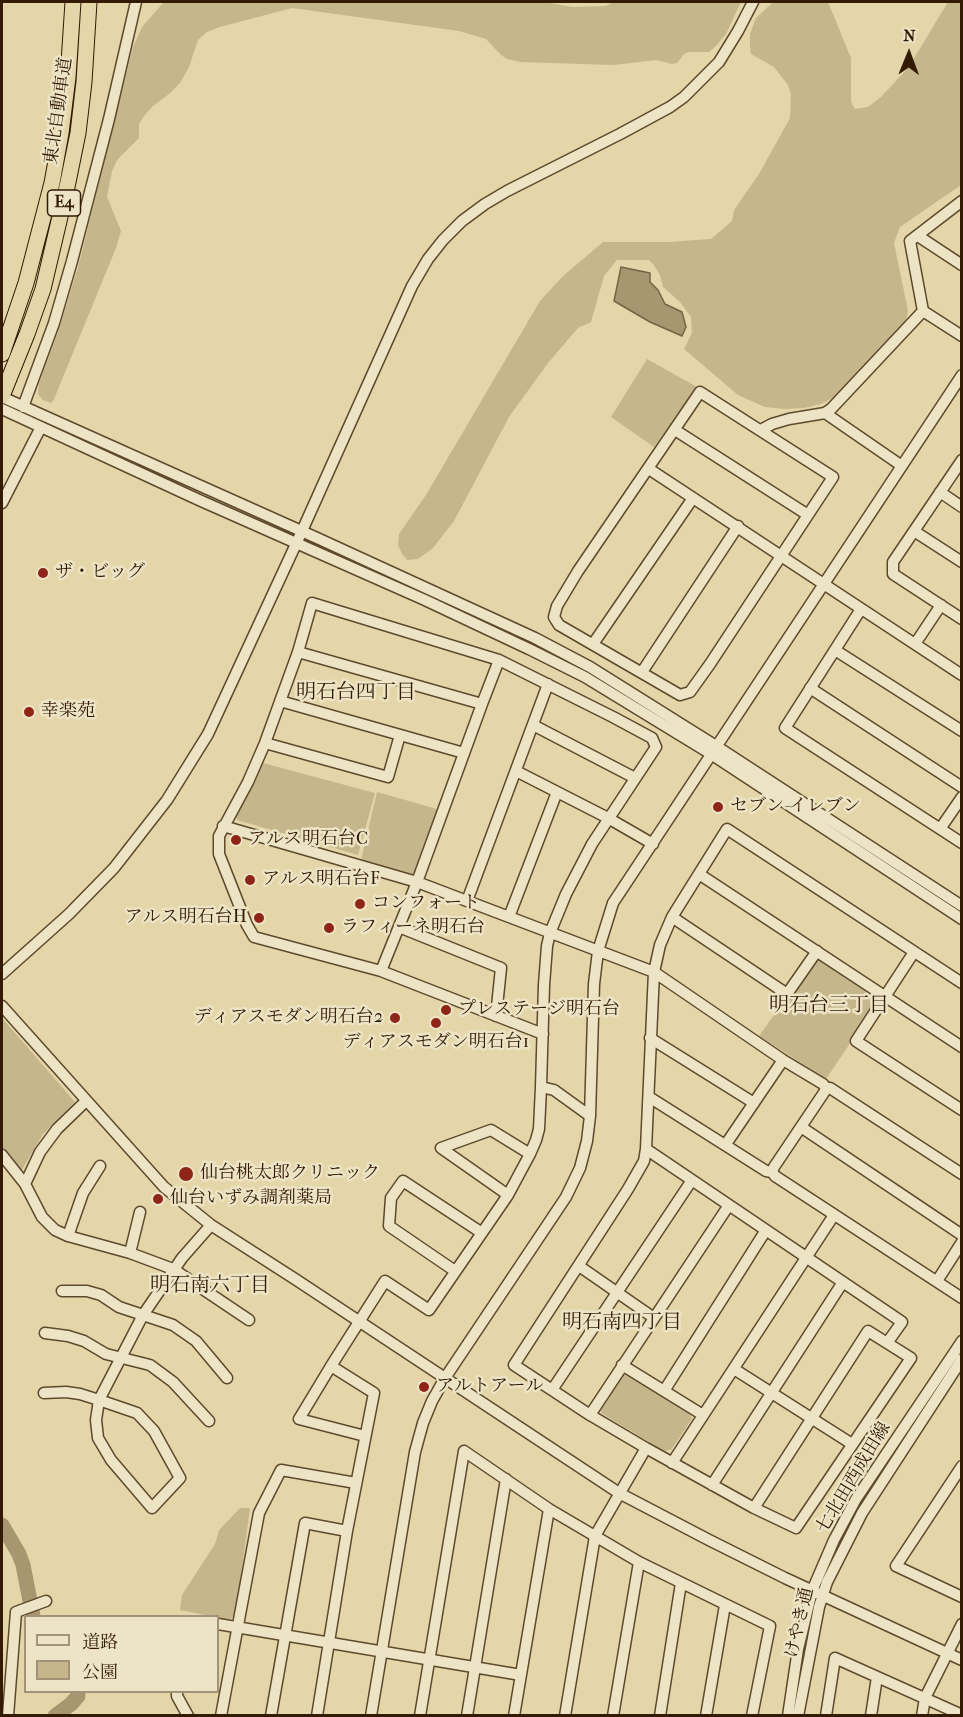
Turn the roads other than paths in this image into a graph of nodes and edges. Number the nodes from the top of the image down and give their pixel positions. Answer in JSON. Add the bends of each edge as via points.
{"nodes":[{"id":1,"x":73,"y":2,"type":"edge"},
{"id":2,"x":89,"y":2,"type":"edge"},
{"id":3,"x":136,"y":2,"type":"edge"},
{"id":4,"x":753,"y":2,"type":"edge"},
{"id":5,"x":961,"y":202,"type":"edge"},
{"id":6,"x":918,"y":236,"type":"junction"},
{"id":7,"x":962,"y":265,"type":"edge"},
{"id":8,"x":922,"y":311,"type":"junction"},
{"id":9,"x":962,"y":336,"type":"edge"},
{"id":10,"x":2,"y":354,"type":"edge"},
{"id":11,"x":962,"y":375,"type":"edge"},
{"id":12,"x":2,"y":396,"type":"edge"},
{"id":13,"x":13,"y":408,"type":"edge"},
{"id":14,"x":825,"y":413,"type":"junction"},
{"id":15,"x":41,"y":427,"type":"junction"},
{"id":16,"x":675,"y":430,"type":"junction"},
{"id":17,"x":761,"y":430,"type":"junction"},
{"id":18,"x":962,"y":460,"type":"edge"},
{"id":19,"x":902,"y":466,"type":"junction"},
{"id":20,"x":649,"y":469,"type":"junction"},
{"id":21,"x":940,"y":492,"type":"junction"},
{"id":22,"x":693,"y":498,"type":"junction"},
{"id":23,"x":2,"y":503,"type":"edge"},
{"id":24,"x":962,"y":507,"type":"edge"},
{"id":25,"x":808,"y":515,"type":"junction"},
{"id":26,"x":738,"y":526,"type":"junction"},
{"id":27,"x":302,"y":531,"type":"junction"},
{"id":28,"x":914,"y":531,"type":"junction"},
{"id":29,"x":297,"y":542,"type":"junction"},
{"id":30,"x":781,"y":555,"type":"junction"},
{"id":31,"x":962,"y":562,"type":"edge"},
{"id":32,"x":823,"y":583,"type":"junction"},
{"id":33,"x":941,"y":606,"type":"junction"},
{"id":34,"x":861,"y":609,"type":"junction"},
{"id":35,"x":962,"y":619,"type":"edge"},
{"id":36,"x":593,"y":644,"type":"junction"},
{"id":37,"x":915,"y":644,"type":"junction"},
{"id":38,"x":835,"y":650,"type":"junction"},
{"id":39,"x":297,"y":652,"type":"junction"},
{"id":40,"x":499,"y":660,"type":"junction"},
{"id":41,"x":642,"y":672,"type":"junction"},
{"id":42,"x":962,"y":675,"type":"edge"},
{"id":43,"x":548,"y":684,"type":"junction"},
{"id":44,"x":810,"y":687,"type":"junction"},
{"id":45,"x":280,"y":701,"type":"junction"},
{"id":46,"x":482,"y":704,"type":"junction"},
{"id":47,"x":533,"y":725,"type":"junction"},
{"id":48,"x":962,"y":731,"type":"edge"},
{"id":49,"x":400,"y":735,"type":"junction"},
{"id":50,"x":265,"y":742,"type":"junction"},
{"id":51,"x":714,"y":750,"type":"junction"},
{"id":52,"x":464,"y":753,"type":"junction"},
{"id":53,"x":516,"y":771,"type":"junction"},
{"id":54,"x":635,"y":778,"type":"junction"},
{"id":55,"x":962,"y":787,"type":"edge"},
{"id":56,"x":557,"y":792,"type":"junction"},
{"id":57,"x":962,"y":797,"type":"edge"},
{"id":58,"x":608,"y":818,"type":"junction"},
{"id":59,"x":224,"y":826,"type":"junction"},
{"id":60,"x":940,"y":829,"type":"junction"},
{"id":61,"x":962,"y":843,"type":"edge"},
{"id":62,"x":653,"y":844,"type":"junction"},
{"id":63,"x":699,"y":874,"type":"junction"},
{"id":64,"x":417,"y":882,"type":"junction"},
{"id":65,"x":467,"y":902,"type":"junction"},
{"id":66,"x":962,"y":906,"type":"edge"},
{"id":67,"x":509,"y":917,"type":"junction"},
{"id":68,"x":672,"y":917,"type":"junction"},
{"id":69,"x":962,"y":919,"type":"edge"},
{"id":70,"x":399,"y":927,"type":"junction"},
{"id":71,"x":550,"y":933,"type":"junction"},
{"id":72,"x":598,"y":951,"type":"junction"},
{"id":73,"x":817,"y":951,"type":"junction"},
{"id":74,"x":914,"y":952,"type":"junction"},
{"id":75,"x":381,"y":971,"type":"junction"},
{"id":76,"x":654,"y":972,"type":"junction"},
{"id":77,"x":2,"y":974,"type":"edge"},
{"id":78,"x":962,"y":983,"type":"edge"},
{"id":79,"x":885,"y":996,"type":"junction"},
{"id":80,"x":2,"y":1006,"type":"edge"},
{"id":81,"x":496,"y":1016,"type":"junction"},
{"id":82,"x":543,"y":1034,"type":"junction"},
{"id":83,"x":650,"y":1038,"type":"junction"},
{"id":84,"x":962,"y":1047,"type":"edge"},
{"id":85,"x":783,"y":1060,"type":"junction"},
{"id":86,"x":541,"y":1087,"type":"junction"},
{"id":87,"x":826,"y":1088,"type":"junction"},
{"id":88,"x":649,"y":1097,"type":"junction"},
{"id":89,"x":86,"y":1101,"type":"junction"},
{"id":90,"x":754,"y":1103,"type":"junction"},
{"id":91,"x":962,"y":1110,"type":"edge"},
{"id":92,"x":590,"y":1116,"type":"junction"},
{"id":93,"x":801,"y":1127,"type":"junction"},
{"id":94,"x":726,"y":1144,"type":"junction"},
{"id":95,"x":646,"y":1149,"type":"junction"},
{"id":96,"x":530,"y":1154,"type":"junction"},
{"id":97,"x":2,"y":1155,"type":"edge"},
{"id":98,"x":100,"y":1166,"type":"dead end"},
{"id":99,"x":772,"y":1172,"type":"junction"},
{"id":100,"x":962,"y":1174,"type":"edge"},
{"id":101,"x":692,"y":1180,"type":"junction"},
{"id":102,"x":25,"y":1184,"type":"junction"},
{"id":103,"x":508,"y":1195,"type":"junction"},
{"id":104,"x":729,"y":1205,"type":"junction"},
{"id":105,"x":140,"y":1212,"type":"dead end"},
{"id":106,"x":834,"y":1215,"type":"junction"},
{"id":107,"x":211,"y":1225,"type":"junction"},
{"id":108,"x":766,"y":1230,"type":"junction"},
{"id":109,"x":482,"y":1233,"type":"junction"},
{"id":110,"x":962,"y":1235,"type":"edge"},
{"id":111,"x":68,"y":1236,"type":"junction"},
{"id":112,"x":962,"y":1242,"type":"edge"},
{"id":113,"x":130,"y":1253,"type":"junction"},
{"id":114,"x":806,"y":1257,"type":"junction"},
{"id":115,"x":579,"y":1266,"type":"junction"},
{"id":116,"x":173,"y":1269,"type":"junction"},
{"id":117,"x":455,"y":1271,"type":"junction"},
{"id":118,"x":937,"y":1281,"type":"junction"},
{"id":119,"x":843,"y":1282,"type":"junction"},
{"id":120,"x":62,"y":1291,"type":"dead end"},
{"id":121,"x":617,"y":1292,"type":"junction"},
{"id":122,"x":962,"y":1298,"type":"edge"},
{"id":123,"x":143,"y":1315,"type":"junction"},
{"id":124,"x":654,"y":1318,"type":"junction"},
{"id":125,"x":249,"y":1320,"type":"dead end"},
{"id":126,"x":360,"y":1323,"type":"junction"},
{"id":127,"x":45,"y":1333,"type":"dead end"},
{"id":128,"x":962,"y":1341,"type":"edge"},
{"id":129,"x":887,"y":1343,"type":"junction"},
{"id":130,"x":120,"y":1358,"type":"junction"},
{"id":131,"x":962,"y":1359,"type":"edge"},
{"id":132,"x":622,"y":1365,"type":"junction"},
{"id":133,"x":332,"y":1366,"type":"junction"},
{"id":134,"x":734,"y":1369,"type":"junction"},
{"id":135,"x":227,"y":1377,"type":"dead end"},
{"id":136,"x":446,"y":1378,"type":"junction"},
{"id":137,"x":552,"y":1390,"type":"junction"},
{"id":138,"x":663,"y":1391,"type":"junction"},
{"id":139,"x":44,"y":1393,"type":"dead end"},
{"id":140,"x":771,"y":1393,"type":"junction"},
{"id":141,"x":99,"y":1400,"type":"junction"},
{"id":142,"x":590,"y":1415,"type":"junction"},
{"id":143,"x":703,"y":1415,"type":"junction"},
{"id":144,"x":811,"y":1419,"type":"junction"},
{"id":145,"x":209,"y":1422,"type":"dead end"},
{"id":146,"x":365,"y":1436,"type":"junction"},
{"id":147,"x":852,"y":1444,"type":"junction"},
{"id":148,"x":646,"y":1449,"type":"junction"},
{"id":149,"x":672,"y":1464,"type":"junction"},
{"id":150,"x":962,"y":1466,"type":"edge"},
{"id":151,"x":506,"y":1479,"type":"junction"},
{"id":152,"x":356,"y":1483,"type":"junction"},
{"id":153,"x":712,"y":1485,"type":"junction"},
{"id":154,"x":620,"y":1493,"type":"junction"},
{"id":155,"x":754,"y":1508,"type":"junction"},
{"id":156,"x":549,"y":1509,"type":"junction"},
{"id":157,"x":347,"y":1531,"type":"junction"},
{"id":158,"x":595,"y":1536,"type":"junction"},
{"id":159,"x":639,"y":1562,"type":"junction"},
{"id":160,"x":681,"y":1583,"type":"junction"},
{"id":161,"x":817,"y":1593,"type":"junction"},
{"id":162,"x":962,"y":1597,"type":"edge"},
{"id":163,"x":42,"y":1602,"type":"dead end"},
{"id":164,"x":725,"y":1605,"type":"junction"},
{"id":165,"x":219,"y":1624,"type":"edge"},
{"id":166,"x":962,"y":1624,"type":"edge"},
{"id":167,"x":237,"y":1627,"type":"junction"},
{"id":168,"x":286,"y":1635,"type":"junction"},
{"id":169,"x":329,"y":1643,"type":"junction"},
{"id":170,"x":382,"y":1652,"type":"junction"},
{"id":171,"x":947,"y":1653,"type":"junction"},
{"id":172,"x":429,"y":1659,"type":"junction"},
{"id":173,"x":962,"y":1660,"type":"edge"},
{"id":174,"x":475,"y":1667,"type":"junction"},
{"id":175,"x":521,"y":1675,"type":"junction"},
{"id":176,"x":877,"y":1677,"type":"junction"},
{"id":177,"x":177,"y":1693,"type":"edge"},
{"id":178,"x":925,"y":1698,"type":"junction"},
{"id":179,"x":962,"y":1715,"type":"edge"},
{"id":180,"x":8,"y":1716,"type":"edge"},
{"id":181,"x":188,"y":1716,"type":"edge"},
{"id":182,"x":221,"y":1716,"type":"edge"},
{"id":183,"x":271,"y":1716,"type":"edge"},
{"id":184,"x":317,"y":1716,"type":"edge"},
{"id":185,"x":371,"y":1716,"type":"edge"},
{"id":186,"x":420,"y":1716,"type":"edge"},
{"id":187,"x":467,"y":1716,"type":"edge"},
{"id":188,"x":514,"y":1716,"type":"edge"},
{"id":189,"x":565,"y":1716,"type":"edge"},
{"id":190,"x":613,"y":1716,"type":"edge"},
{"id":191,"x":660,"y":1716,"type":"edge"},
{"id":192,"x":706,"y":1716,"type":"edge"},
{"id":193,"x":752,"y":1716,"type":"edge"},
{"id":194,"x":788,"y":1716,"type":"edge"},
{"id":195,"x":798,"y":1716,"type":"edge"},
{"id":196,"x":826,"y":1716,"type":"edge"},
{"id":197,"x":871,"y":1716,"type":"edge"},
{"id":198,"x":922,"y":1716,"type":"edge"}],
"edges":[{"from":1,"to":10,"type":"highway","name":"東北自動車道","number":"E4","via":[[62,133],[52,183],[26,284]]},
{"from":2,"to":12,"type":"highway","name":"東北自動車道","number":"E4","via":[[78,133],[56,240],[43,289]]},
{"from":3,"to":13,"type":"street","via":[[54,323]]},
{"from":4,"to":27,"type":"street","via":[[719,62],[684,97],[485,204],[443,240],[412,286]]},
{"from":5,"to":6,"type":"street"},
{"from":6,"to":7,"type":"street"},
{"from":6,"to":8,"type":"street","via":[[910,241]]},
{"from":8,"to":9,"type":"street"},
{"from":8,"to":14,"type":"street"},
{"from":11,"to":19,"type":"street"},
{"from":12,"to":13,"type":"street"},
{"from":13,"to":15,"type":"street"},
{"from":13,"to":27,"type":"street"},
{"from":14,"to":17,"type":"street","via":[[789,419]]},
{"from":14,"to":19,"type":"street"},
{"from":15,"to":23,"type":"street"},
{"from":15,"to":29,"type":"street"},
{"from":16,"to":17,"type":"street","via":[[700,392]]},
{"from":16,"to":20,"type":"street"},
{"from":16,"to":25,"type":"street"},
{"from":17,"to":25,"type":"street","via":[[833,477]]},
{"from":18,"to":21,"type":"street"},
{"from":19,"to":32,"type":"street"},
{"from":20,"to":22,"type":"street"},
{"from":20,"to":36,"type":"street","via":[[557,606],[554,617],[559,625]]},
{"from":21,"to":24,"type":"street"},
{"from":21,"to":28,"type":"street"},
{"from":22,"to":26,"type":"street"},
{"from":22,"to":36,"type":"street"},
{"from":25,"to":30,"type":"street"},
{"from":26,"to":30,"type":"street"},
{"from":26,"to":41,"type":"street"},
{"from":27,"to":29,"type":"street"},
{"from":27,"to":51,"type":"street","via":[[590,667]]},
{"from":28,"to":31,"type":"street"},
{"from":28,"to":33,"type":"street","via":[[892,562],[893,574]]},
{"from":29,"to":51,"type":"street","via":[[519,644]]},
{"from":29,"to":77,"type":"street","via":[[208,734],[166,800],[114,868]]},
{"from":30,"to":32,"type":"street"},
{"from":30,"to":41,"type":"street","via":[[690,692],[681,694]]},
{"from":32,"to":34,"type":"street"},
{"from":32,"to":51,"type":"street"},
{"from":33,"to":35,"type":"street"},
{"from":33,"to":37,"type":"street"},
{"from":34,"to":37,"type":"street"},
{"from":34,"to":38,"type":"street"},
{"from":36,"to":41,"type":"street"},
{"from":37,"to":42,"type":"street"},
{"from":38,"to":44,"type":"street"},
{"from":38,"to":48,"type":"street"},
{"from":39,"to":40,"type":"street","via":[[312,603]]},
{"from":39,"to":45,"type":"street"},
{"from":39,"to":46,"type":"street"},
{"from":40,"to":43,"type":"street"},
{"from":40,"to":46,"type":"street"},
{"from":43,"to":47,"type":"street"},
{"from":43,"to":54,"type":"street","via":[[652,738],[656,747]]},
{"from":44,"to":55,"type":"street"},
{"from":44,"to":60,"type":"street","via":[[784,728]]},
{"from":45,"to":49,"type":"street"},
{"from":45,"to":50,"type":"street"},
{"from":46,"to":52,"type":"street"},
{"from":47,"to":53,"type":"street"},
{"from":47,"to":54,"type":"street"},
{"from":49,"to":50,"type":"street","via":[[388,777]]},
{"from":49,"to":52,"type":"street"},
{"from":50,"to":59,"type":"street"},
{"from":51,"to":62,"type":"street"},
{"from":51,"to":66,"type":"street"},
{"from":51,"to":69,"type":"street"},
{"from":52,"to":64,"type":"street"},
{"from":53,"to":56,"type":"street"},
{"from":53,"to":65,"type":"street"},
{"from":54,"to":58,"type":"street"},
{"from":56,"to":58,"type":"street"},
{"from":56,"to":67,"type":"street"},
{"from":57,"to":60,"type":"street"},
{"from":58,"to":62,"type":"street"},
{"from":58,"to":71,"type":"street","via":[[566,894]]},
{"from":59,"to":64,"type":"street"},
{"from":59,"to":75,"type":"street","via":[[219,836],[219,854],[254,937]]},
{"from":60,"to":61,"type":"street"},
{"from":62,"to":72,"type":"street","via":[[613,903]]},
{"from":63,"to":68,"type":"street"},
{"from":63,"to":73,"type":"street"},
{"from":63,"to":74,"type":"street","via":[[727,829]]},
{"from":64,"to":65,"type":"street"},
{"from":64,"to":70,"type":"street"},
{"from":65,"to":67,"type":"street"},
{"from":67,"to":71,"type":"street"},
{"from":68,"to":73,"type":"street","via":[[787,994]]},
{"from":68,"to":76,"type":"street"},
{"from":70,"to":75,"type":"street"},
{"from":70,"to":81,"type":"street","via":[[501,968]]},
{"from":71,"to":72,"type":"street"},
{"from":71,"to":82,"type":"street"},
{"from":72,"to":76,"type":"street"},
{"from":72,"to":92,"type":"street"},
{"from":73,"to":79,"type":"street"},
{"from":74,"to":78,"type":"street"},
{"from":74,"to":79,"type":"street"},
{"from":75,"to":81,"type":"street"},
{"from":76,"to":83,"type":"street"},
{"from":76,"to":85,"type":"street"},
{"from":79,"to":84,"type":"street"},
{"from":79,"to":91,"type":"street","via":[[856,1041]]},
{"from":80,"to":89,"type":"street"},
{"from":81,"to":82,"type":"street"},
{"from":82,"to":86,"type":"street"},
{"from":83,"to":88,"type":"street"},
{"from":83,"to":90,"type":"street"},
{"from":85,"to":87,"type":"street"},
{"from":85,"to":90,"type":"street"},
{"from":86,"to":92,"type":"street","via":[[554,1090]]},
{"from":86,"to":96,"type":"street","via":[[539,1129]]},
{"from":87,"to":93,"type":"street"},
{"from":87,"to":100,"type":"street"},
{"from":88,"to":94,"type":"street"},
{"from":88,"to":95,"type":"street"},
{"from":89,"to":102,"type":"street","via":[[40,1152]]},
{"from":89,"to":107,"type":"street","via":[[164,1187]]},
{"from":90,"to":94,"type":"street"},
{"from":92,"to":136,"type":"street","via":[[580,1168],[566,1197]]},
{"from":93,"to":99,"type":"street"},
{"from":93,"to":110,"type":"street"},
{"from":94,"to":99,"type":"street"},
{"from":95,"to":101,"type":"street"},
{"from":95,"to":115,"type":"street","via":[[644,1161],[628,1189]]},
{"from":96,"to":103,"type":"street"},
{"from":96,"to":103,"type":"street","via":[[491,1130],[441,1148]]},
{"from":97,"to":102,"type":"street"},
{"from":98,"to":111,"type":"street","via":[[83,1193]]},
{"from":99,"to":106,"type":"street"},
{"from":101,"to":104,"type":"street"},
{"from":101,"to":121,"type":"street"},
{"from":102,"to":111,"type":"street","via":[[42,1217]]},
{"from":103,"to":109,"type":"street"},
{"from":104,"to":108,"type":"street"},
{"from":104,"to":124,"type":"street"},
{"from":105,"to":113,"type":"street"},
{"from":106,"to":114,"type":"street"},
{"from":106,"to":118,"type":"street"},
{"from":107,"to":116,"type":"street"},
{"from":107,"to":126,"type":"street"},
{"from":108,"to":114,"type":"street"},
{"from":108,"to":138,"type":"street"},
{"from":109,"to":117,"type":"street"},
{"from":109,"to":117,"type":"street","via":[[403,1181],[391,1198],[389,1226]]},
{"from":111,"to":113,"type":"street"},
{"from":112,"to":118,"type":"street"},
{"from":113,"to":116,"type":"street"},
{"from":114,"to":119,"type":"street"},
{"from":114,"to":134,"type":"street"},
{"from":115,"to":121,"type":"street"},
{"from":115,"to":137,"type":"street","via":[[514,1365]]},
{"from":116,"to":123,"type":"street"},
{"from":116,"to":125,"type":"street"},
{"from":117,"to":126,"type":"street","via":[[429,1310],[385,1281]]},
{"from":118,"to":122,"type":"street"},
{"from":119,"to":129,"type":"street","via":[[902,1322]]},
{"from":119,"to":140,"type":"street"},
{"from":120,"to":123,"type":"street","via":[[101,1295],[119,1307]]},
{"from":121,"to":124,"type":"street"},
{"from":121,"to":137,"type":"street"},
{"from":123,"to":130,"type":"street"},
{"from":123,"to":135,"type":"street","via":[[173,1325],[196,1341]]},
{"from":124,"to":132,"type":"street"},
{"from":126,"to":133,"type":"street"},
{"from":126,"to":136,"type":"street"},
{"from":127,"to":130,"type":"street","via":[[84,1341]]},
{"from":128,"to":161,"type":"street","name":"七北田西成田線","via":[[856,1499],[834,1540]]},
{"from":129,"to":144,"type":"street","via":[[868,1331]]},
{"from":129,"to":147,"type":"street","via":[[911,1358]]},
{"from":130,"to":141,"type":"street"},
{"from":130,"to":145,"type":"street","via":[[150,1365],[173,1382]]},
{"from":131,"to":161,"type":"street","name":"けやき通","via":[[862,1513]]},
{"from":132,"to":138,"type":"street"},
{"from":132,"to":142,"type":"street"},
{"from":133,"to":146,"type":"street","via":[[374,1393]]},
{"from":133,"to":146,"type":"street","via":[[299,1419]]},
{"from":134,"to":140,"type":"street"},
{"from":134,"to":143,"type":"street"},
{"from":136,"to":154,"type":"street"},
{"from":136,"to":170,"type":"street","via":[[432,1401],[415,1452]]},
{"from":137,"to":142,"type":"street"},
{"from":138,"to":143,"type":"street"},
{"from":139,"to":141,"type":"street","via":[[73,1393]]},
{"from":140,"to":144,"type":"street"},
{"from":140,"to":153,"type":"street"},
{"from":141,"to":141,"type":"street","via":[[98,1438],[111,1460],[152,1508],[180,1478],[154,1431],[136,1413]]},
{"from":142,"to":148,"type":"street"},
{"from":143,"to":149,"type":"street"},
{"from":144,"to":147,"type":"street"},
{"from":144,"to":155,"type":"street"},
{"from":146,"to":152,"type":"street"},
{"from":147,"to":155,"type":"street","via":[[796,1528]]},
{"from":148,"to":149,"type":"street"},
{"from":148,"to":154,"type":"street"},
{"from":149,"to":153,"type":"street"},
{"from":150,"to":162,"type":"street","via":[[896,1566]]},
{"from":151,"to":156,"type":"street"},
{"from":151,"to":172,"type":"street","via":[[464,1451]]},
{"from":151,"to":174,"type":"street"},
{"from":152,"to":157,"type":"street"},
{"from":152,"to":167,"type":"street","via":[[281,1470],[259,1513]]},
{"from":153,"to":155,"type":"street"},
{"from":154,"to":158,"type":"street"},
{"from":154,"to":161,"type":"street"},
{"from":156,"to":158,"type":"street"},
{"from":156,"to":175,"type":"street"},
{"from":157,"to":168,"type":"street","via":[[305,1523]]},
{"from":157,"to":169,"type":"street"},
{"from":158,"to":159,"type":"street"},
{"from":158,"to":189,"type":"street"},
{"from":159,"to":160,"type":"street"},
{"from":159,"to":190,"type":"street"},
{"from":160,"to":164,"type":"street"},
{"from":160,"to":191,"type":"street"},
{"from":161,"to":171,"type":"street"},
{"from":161,"to":194,"type":"street","name":"七北田西成田線","via":[[798,1649]]},
{"from":161,"to":195,"type":"street","name":"けやき通"},
{"from":163,"to":180,"type":"street","via":[[16,1612]]},
{"from":164,"to":192,"type":"street"},
{"from":164,"to":193,"type":"street","via":[[770,1626]]},
{"from":165,"to":167,"type":"street"},
{"from":166,"to":171,"type":"street"},
{"from":167,"to":168,"type":"street"},
{"from":167,"to":182,"type":"street"},
{"from":168,"to":169,"type":"street"},
{"from":168,"to":183,"type":"street"},
{"from":169,"to":170,"type":"street"},
{"from":169,"to":184,"type":"street"},
{"from":170,"to":172,"type":"street"},
{"from":170,"to":185,"type":"street"},
{"from":171,"to":173,"type":"street"},
{"from":171,"to":178,"type":"street"},
{"from":172,"to":174,"type":"street"},
{"from":172,"to":186,"type":"street"},
{"from":174,"to":175,"type":"street"},
{"from":174,"to":187,"type":"street"},
{"from":175,"to":188,"type":"street"},
{"from":176,"to":178,"type":"street"},
{"from":176,"to":196,"type":"street","via":[[835,1658]]},
{"from":176,"to":197,"type":"street"},
{"from":177,"to":181,"type":"street"},
{"from":178,"to":179,"type":"street"},
{"from":178,"to":198,"type":"street"}]}
